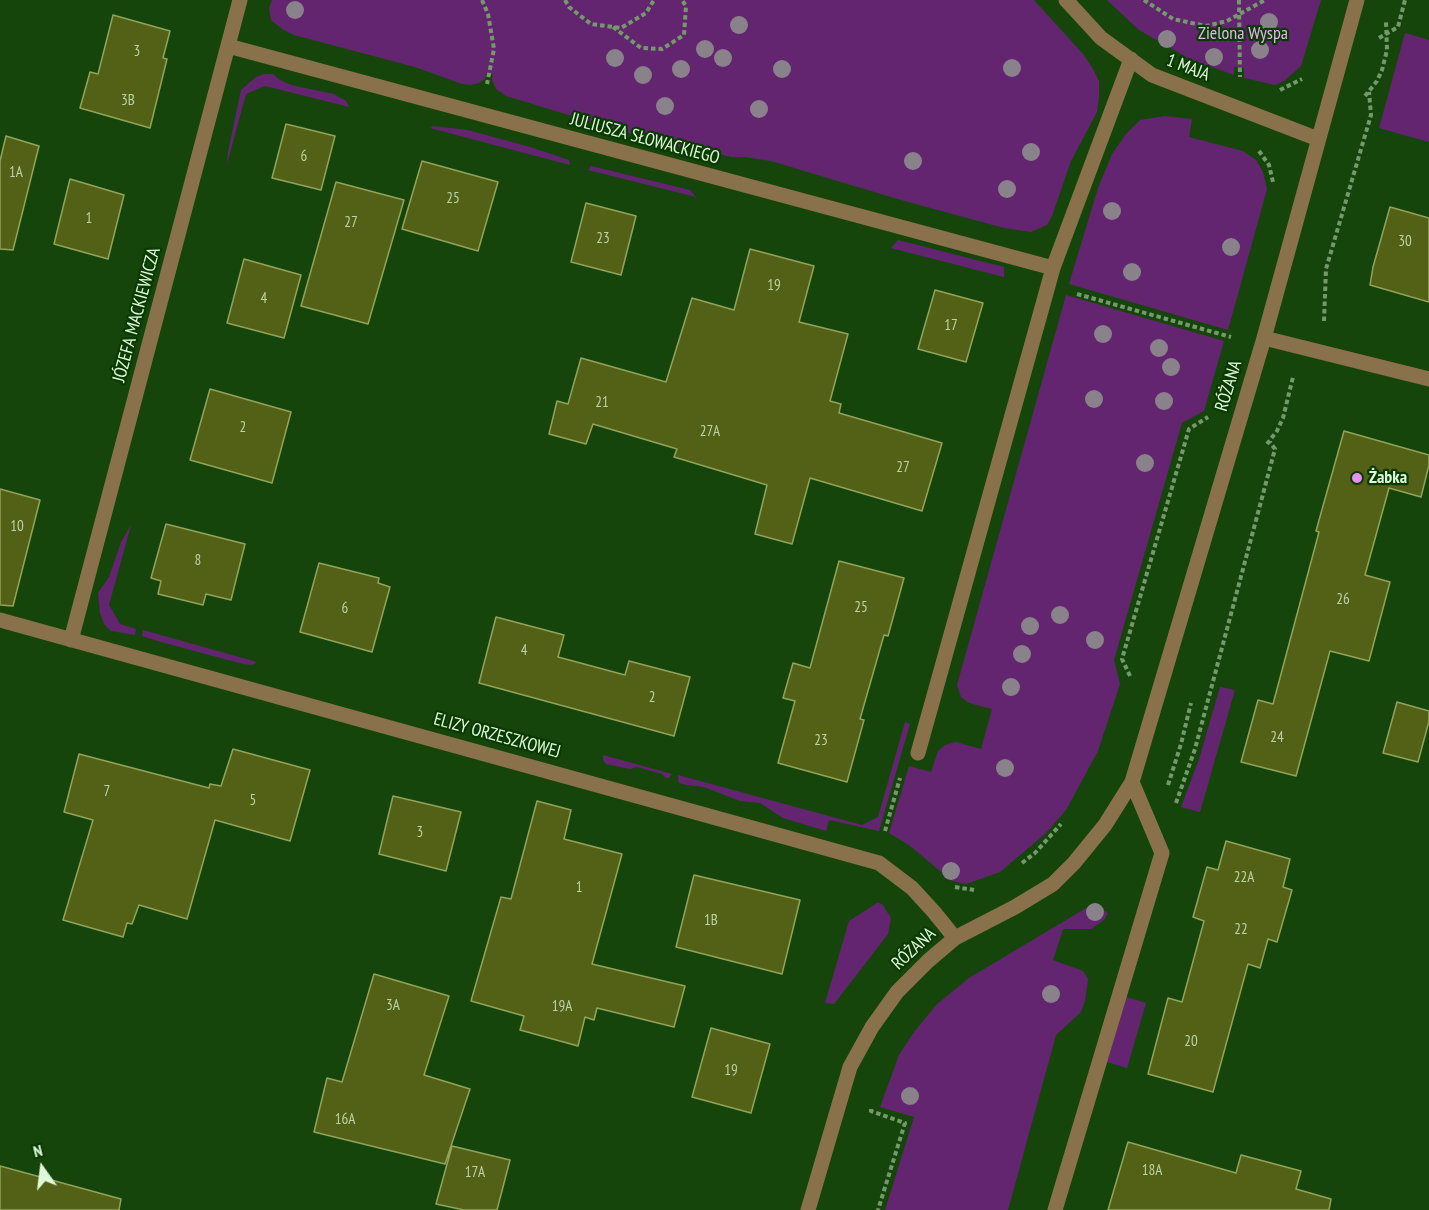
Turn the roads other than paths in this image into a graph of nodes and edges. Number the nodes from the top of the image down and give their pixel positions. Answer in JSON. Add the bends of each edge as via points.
{"nodes":[{"id":1,"x":240,"y":0,"type":"edge"},
{"id":2,"x":1066,"y":0,"type":"edge"},
{"id":3,"x":1357,"y":0,"type":"edge"},
{"id":4,"x":228,"y":46,"type":"junction"},
{"id":5,"x":1131,"y":59,"type":"junction"},
{"id":6,"x":1318,"y":139,"type":"junction"},
{"id":7,"x":1053,"y":268,"type":"junction"},
{"id":8,"x":1264,"y":338,"type":"junction"},
{"id":9,"x":1429,"y":379,"type":"edge"},
{"id":10,"x":0,"y":620,"type":"edge"},
{"id":11,"x":72,"y":640,"type":"junction"},
{"id":12,"x":918,"y":753,"type":"road end"},
{"id":13,"x":1132,"y":782,"type":"junction"},
{"id":14,"x":955,"y":938,"type":"junction"},
{"id":15,"x":808,"y":1210,"type":"edge"},
{"id":16,"x":1055,"y":1210,"type":"edge"}],
"edges":[{"from":1,"to":4,"type":"street","name":"JÓZEFA MACKIEWICZA"},
{"from":2,"to":5,"type":"street","name":"1 MAJA","via":[[1101,38]]},
{"from":3,"to":6,"type":"street","name":"RÓŻANA"},
{"from":4,"to":7,"type":"street","name":"JULIUSZA SŁOWACKIEGO"},
{"from":4,"to":11,"type":"street","name":"JÓZEFA MACKIEWICZA"},
{"from":5,"to":6,"type":"street","name":"1 MAJA","via":[[1152,75]]},
{"from":5,"to":7,"type":"street"},
{"from":6,"to":8,"type":"street","name":"RÓŻANA"},
{"from":7,"to":12,"type":"street"},
{"from":8,"to":9,"type":"street"},
{"from":8,"to":13,"type":"street","name":"RÓŻANA"},
{"from":10,"to":11,"type":"street","name":"ELIZY ORZESZKOWEJ"},
{"from":11,"to":14,"type":"street","name":"ELIZY ORZESZKOWEJ","via":[[879,863],[912,888]]},
{"from":13,"to":14,"type":"street","name":"RÓŻANA","via":[[1105,825],[1053,884]]},
{"from":13,"to":16,"type":"street","via":[[1162,853]]},
{"from":14,"to":15,"type":"street","name":"RÓŻANA","via":[[897,992],[850,1067]]}]}
